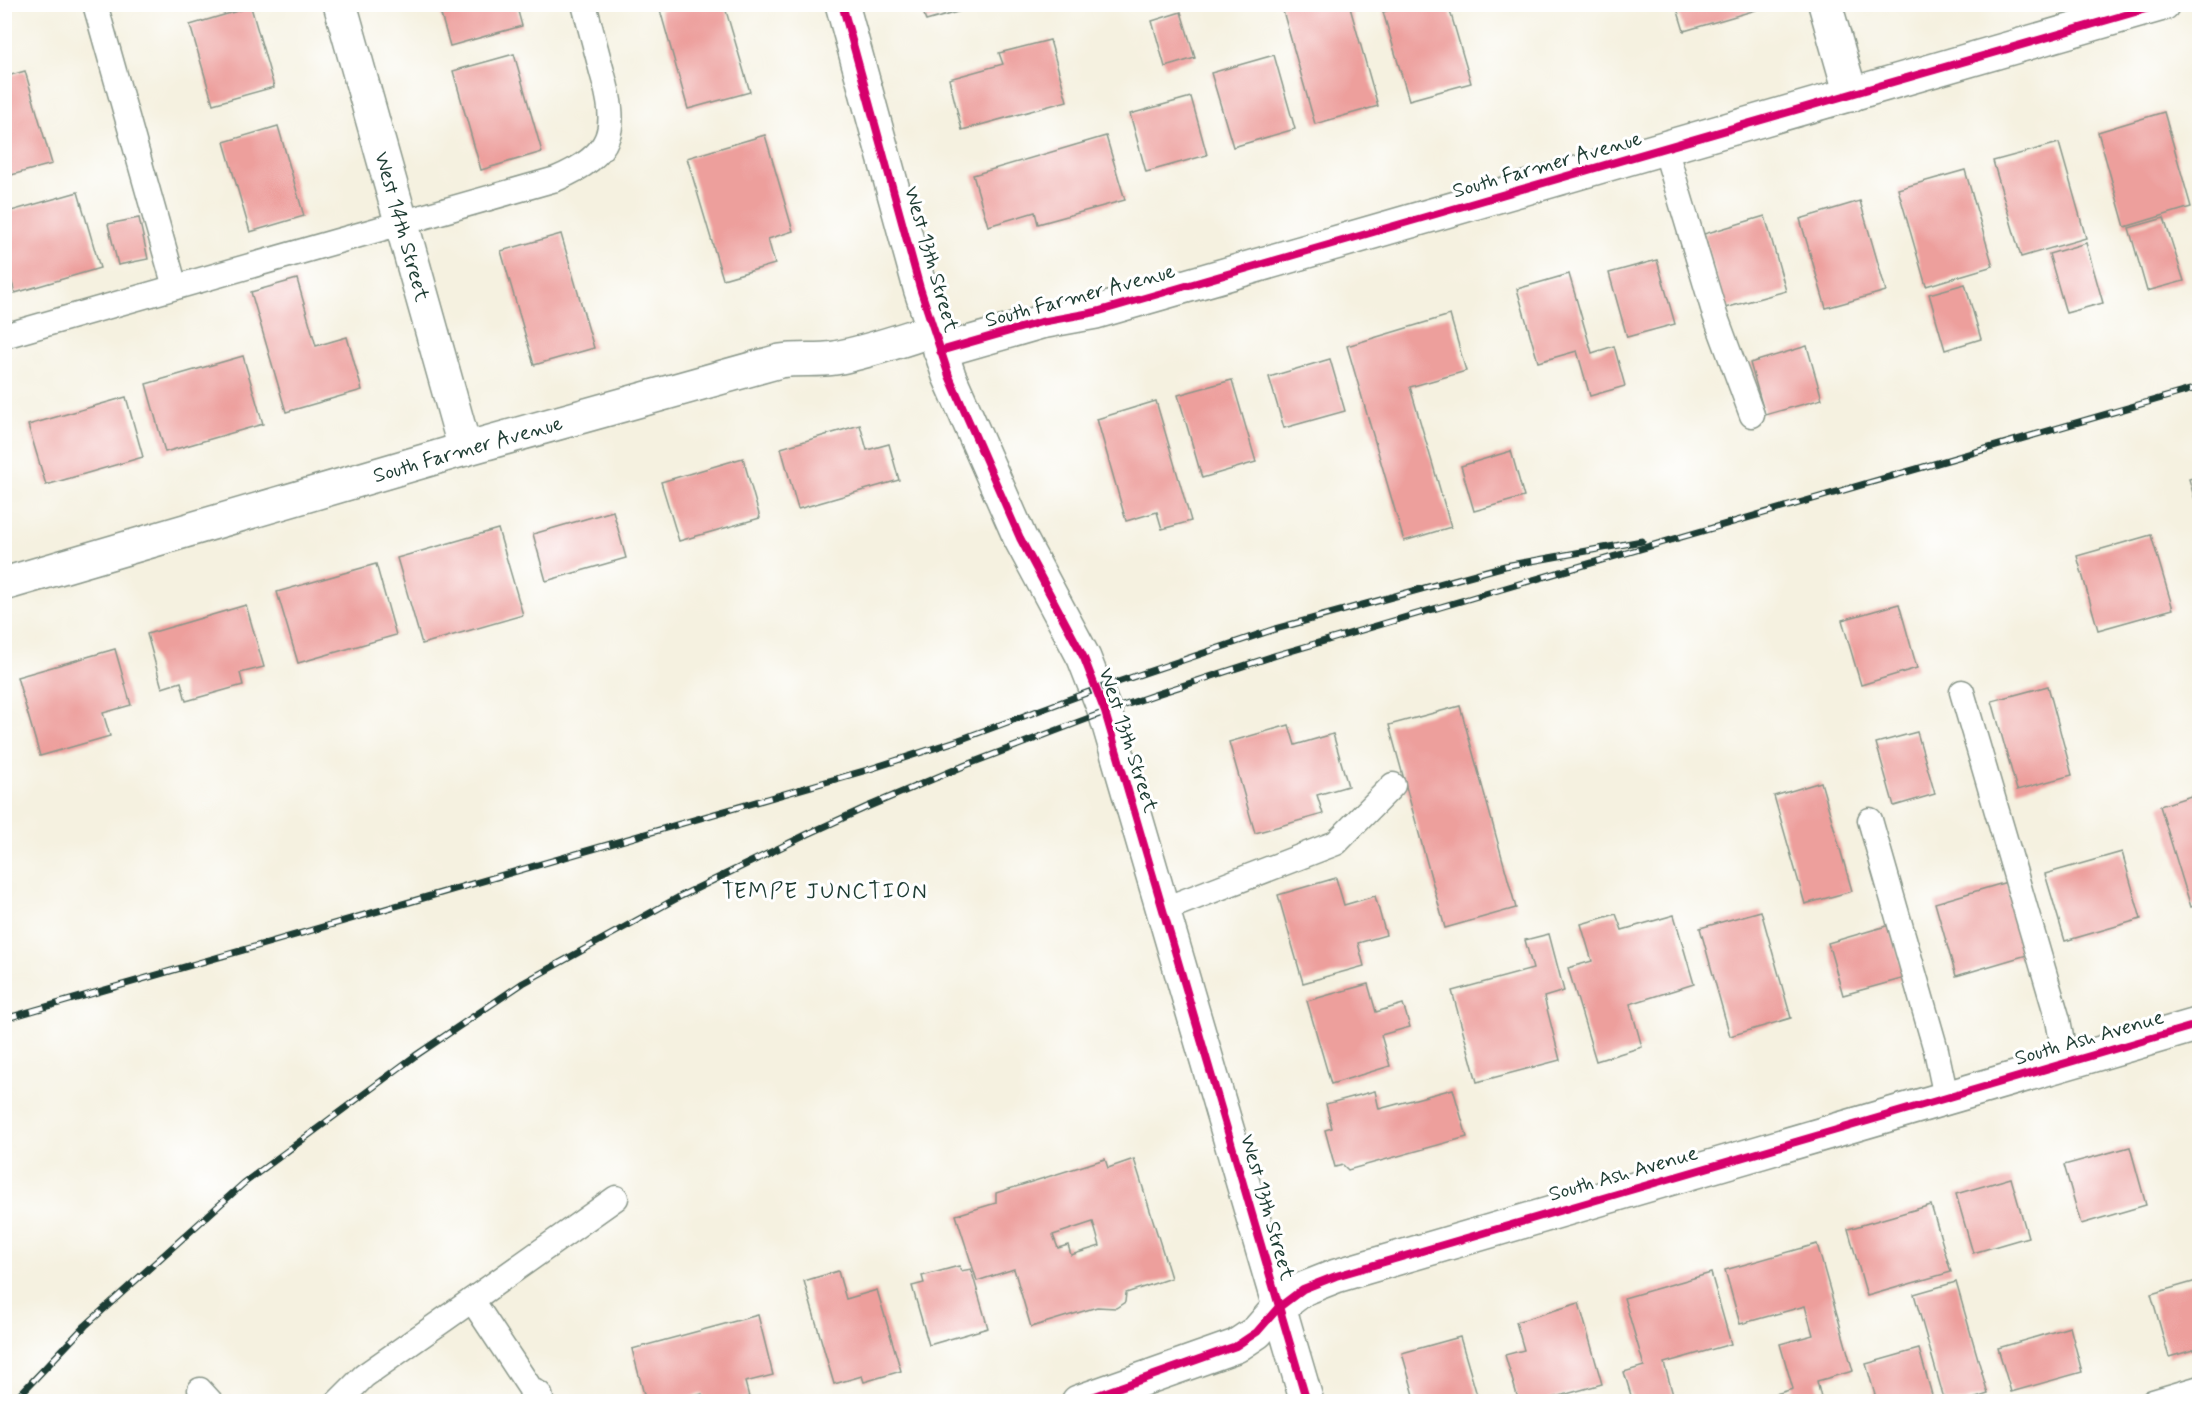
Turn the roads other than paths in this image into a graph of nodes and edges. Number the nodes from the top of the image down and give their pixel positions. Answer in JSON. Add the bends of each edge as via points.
{"nodes":[{"id":1,"x":95,"y":4,"type":"edge"},
{"id":2,"x":340,"y":4,"type":"edge"},
{"id":3,"x":584,"y":4,"type":"edge"},
{"id":4,"x":842,"y":4,"type":"edge"},
{"id":5,"x":1825,"y":4,"type":"edge"},
{"id":6,"x":2163,"y":4,"type":"edge"},
{"id":7,"x":1851,"y":95,"type":"junction"},
{"id":8,"x":1665,"y":148,"type":"junction"},
{"id":9,"x":401,"y":223,"type":"junction"},
{"id":10,"x":175,"y":287,"type":"junction"},
{"id":11,"x":4,"y":336,"type":"edge"},
{"id":12,"x":937,"y":341,"type":"junction"},
{"id":13,"x":1752,"y":415,"type":"dead end"},
{"id":14,"x":465,"y":449,"type":"junction"},
{"id":15,"x":6,"y":579,"type":"edge"},
{"id":16,"x":1962,"y":692,"type":"dead end"},
{"id":17,"x":1393,"y":784,"type":"dead end"},
{"id":18,"x":1870,"y":820,"type":"dead end"},
{"id":19,"x":1162,"y":910,"type":"junction"},
{"id":20,"x":2199,"y":1024,"type":"edge"},
{"id":21,"x":2066,"y":1063,"type":"junction"},
{"id":22,"x":1946,"y":1097,"type":"junction"},
{"id":23,"x":616,"y":1198,"type":"dead end"},
{"id":24,"x":472,"y":1300,"type":"junction"},
{"id":25,"x":1278,"y":1308,"type":"junction"},
{"id":26,"x":2199,"y":1388,"type":"edge"},
{"id":27,"x":536,"y":1399,"type":"edge"},
{"id":28,"x":338,"y":1401,"type":"edge"},
{"id":29,"x":1078,"y":1401,"type":"edge"},
{"id":30,"x":1307,"y":1401,"type":"edge"},
{"id":31,"x":2153,"y":1401,"type":"edge"}],
"edges":[{"from":1,"to":10,"type":"lane"},
{"from":2,"to":9,"type":"street","name":"West 14th Street"},
{"from":3,"to":9,"type":"lane","via":[[611,108],[611,129],[603,147],[575,171],[556,179]]},
{"from":4,"to":12,"type":"street","name":"West 13th Street"},
{"from":5,"to":7,"type":"street"},
{"from":6,"to":7,"type":"street","name":"South Farmer Avenue"},
{"from":7,"to":8,"type":"street","name":"South Farmer Avenue"},
{"from":8,"to":12,"type":"street","name":"South Farmer Avenue","via":[[1096,312]]},
{"from":8,"to":13,"type":"lane","via":[[1714,315]]},
{"from":9,"to":10,"type":"lane"},
{"from":9,"to":14,"type":"street","name":"West 14th Street"},
{"from":10,"to":11,"type":"lane"},
{"from":12,"to":14,"type":"street","name":"South Farmer Avenue","via":[[837,358],[780,361]]},
{"from":12,"to":19,"type":"street","name":"West 13th Street","via":[[1020,538],[1084,658]]},
{"from":14,"to":15,"type":"street","name":"South Farmer Avenue"},
{"from":16,"to":21,"type":"lane","via":[[2058,1020]]},
{"from":17,"to":19,"type":"lane","via":[[1336,843]]},
{"from":18,"to":22,"type":"lane"},
{"from":19,"to":25,"type":"street","name":"West 13th Street"},
{"from":20,"to":21,"type":"street","name":"South Ash Avenue"},
{"from":21,"to":22,"type":"street","name":"South Ash Avenue"},
{"from":22,"to":25,"type":"street","name":"South Ash Avenue","via":[[1336,1276],[1303,1289]]},
{"from":23,"to":24,"type":"lane"},
{"from":24,"to":27,"type":"lane"},
{"from":24,"to":28,"type":"lane","via":[[364,1376]]},
{"from":25,"to":29,"type":"street","name":"South Ash Avenue","via":[[1257,1332],[1236,1346]]},
{"from":25,"to":30,"type":"street","name":"West 13th Street"},
{"from":26,"to":31,"type":"lane"}]}
